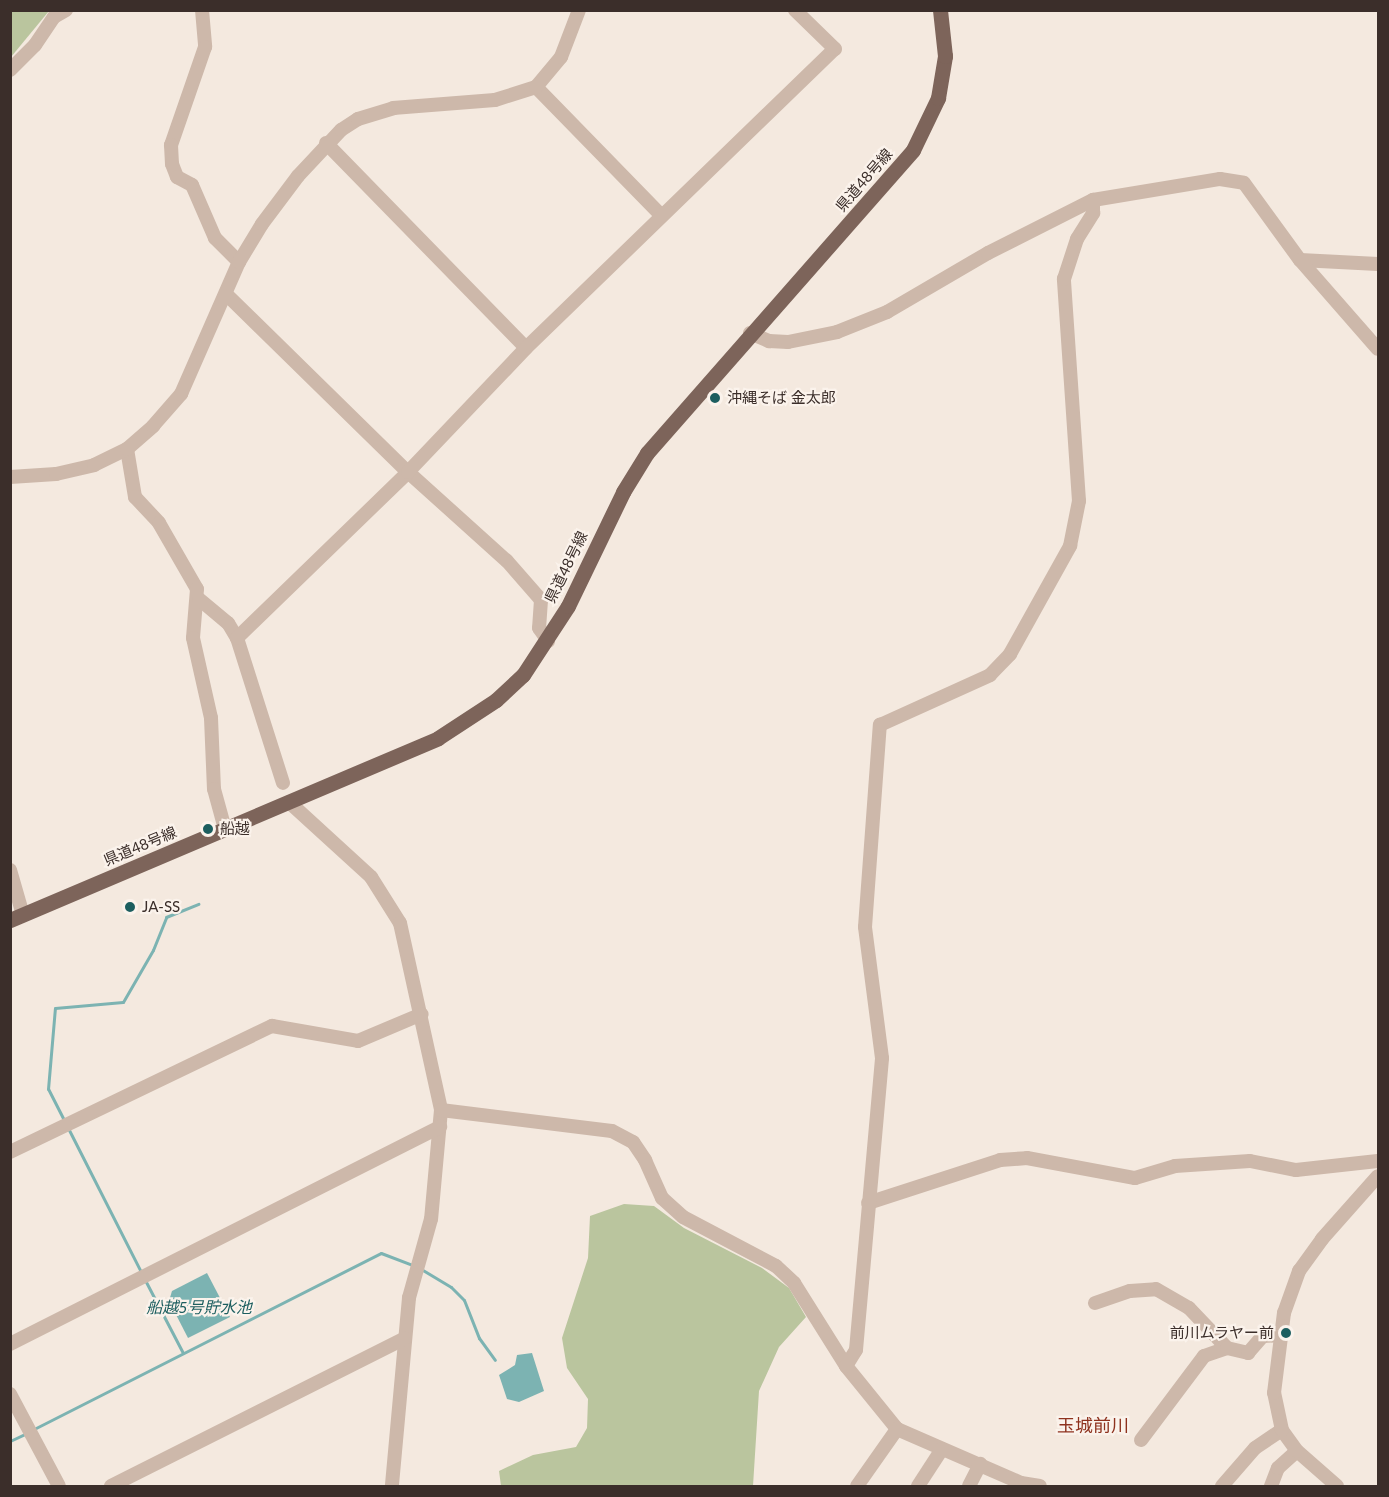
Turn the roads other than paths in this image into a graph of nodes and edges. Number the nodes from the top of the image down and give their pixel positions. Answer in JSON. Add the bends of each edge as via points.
{"nodes":[{"id":1,"x":66,"y":10,"type":"edge"},
{"id":2,"x":202,"y":10,"type":"edge"},
{"id":3,"x":579,"y":10,"type":"edge"},
{"id":4,"x":795,"y":10,"type":"edge"},
{"id":5,"x":940,"y":10,"type":"edge"},
{"id":6,"x":10,"y":70,"type":"edge"},
{"id":7,"x":536,"y":87,"type":"junction"},
{"id":8,"x":326,"y":143,"type":"junction"},
{"id":9,"x":1093,"y":201,"type":"junction"},
{"id":10,"x":662,"y":216,"type":"junction"},
{"id":11,"x":1300,"y":260,"type":"junction"},
{"id":12,"x":239,"y":262,"type":"junction"},
{"id":13,"x":1378,"y":264,"type":"edge"},
{"id":14,"x":226,"y":294,"type":"junction"},
{"id":15,"x":750,"y":333,"type":"junction"},
{"id":16,"x":526,"y":348,"type":"junction"},
{"id":17,"x":1378,"y":350,"type":"edge"},
{"id":18,"x":127,"y":449,"type":"junction"},
{"id":19,"x":408,"y":472,"type":"junction"},
{"id":20,"x":10,"y":477,"type":"edge"},
{"id":21,"x":199,"y":599,"type":"junction"},
{"id":22,"x":237,"y":638,"type":"junction"},
{"id":23,"x":548,"y":641,"type":"junction"},
{"id":24,"x":284,"y":783,"type":"dead end"},
{"id":25,"x":289,"y":802,"type":"junction"},
{"id":26,"x":225,"y":829,"type":"junction"},
{"id":27,"x":10,"y":870,"type":"edge"},
{"id":28,"x":16,"y":917,"type":"edge"},
{"id":29,"x":422,"y":1014,"type":"junction"},
{"id":30,"x":441,"y":1110,"type":"junction"},
{"id":31,"x":440,"y":1127,"type":"junction"},
{"id":32,"x":10,"y":1152,"type":"edge"},
{"id":33,"x":1378,"y":1161,"type":"edge"},
{"id":34,"x":1378,"y":1176,"type":"edge"},
{"id":35,"x":868,"y":1203,"type":"junction"},
{"id":36,"x":1095,"y":1303,"type":"dead end"},
{"id":37,"x":1282,"y":1335,"type":"junction"},
{"id":38,"x":405,"y":1338,"type":"junction"},
{"id":39,"x":10,"y":1344,"type":"edge"},
{"id":40,"x":1227,"y":1348,"type":"junction"},
{"id":41,"x":846,"y":1366,"type":"junction"},
{"id":42,"x":10,"y":1394,"type":"edge"},
{"id":43,"x":897,"y":1429,"type":"junction"},
{"id":44,"x":1282,"y":1430,"type":"junction"},
{"id":45,"x":1141,"y":1440,"type":"dead end"},
{"id":46,"x":942,"y":1449,"type":"junction"},
{"id":47,"x":1297,"y":1451,"type":"junction"},
{"id":48,"x":980,"y":1464,"type":"junction"},
{"id":49,"x":1020,"y":1485,"type":"edge"},
{"id":50,"x":59,"y":1486,"type":"edge"},
{"id":51,"x":111,"y":1486,"type":"edge"},
{"id":52,"x":392,"y":1486,"type":"edge"},
{"id":53,"x":857,"y":1486,"type":"edge"},
{"id":54,"x":918,"y":1486,"type":"edge"},
{"id":55,"x":969,"y":1486,"type":"edge"},
{"id":56,"x":1040,"y":1486,"type":"edge"},
{"id":57,"x":1222,"y":1486,"type":"edge"},
{"id":58,"x":1271,"y":1486,"type":"edge"},
{"id":59,"x":1337,"y":1486,"type":"edge"}],
"edges":[{"from":1,"to":6,"type":"street","via":[[54,17],[35,45]]},
{"from":2,"to":12,"type":"street","via":[[205,47],[171,146],[172,164],[177,177],[192,185],[215,238]]},
{"from":3,"to":7,"type":"street","via":[[561,57]]},
{"from":4,"to":10,"type":"street","via":[[835,49]]},
{"from":5,"to":15,"type":"main road","name":"県道48号線","via":[[945,56],[938,99],[928,125],[899,170]]},
{"from":7,"to":8,"type":"street","via":[[495,100],[393,108],[358,119]]},
{"from":7,"to":10,"type":"street"},
{"from":8,"to":12,"type":"street","via":[[261,224]]},
{"from":8,"to":16,"type":"street"},
{"from":9,"to":11,"type":"street","via":[[1220,179],[1244,183]]},
{"from":9,"to":15,"type":"street","via":[[987,253],[887,312],[837,332],[788,342],[769,341]]},
{"from":9,"to":35,"type":"street","via":[[1093,213],[1077,239],[1064,279],[1079,501],[1070,546],[1010,654],[990,675],[880,725],[865,927],[882,1058]]},
{"from":10,"to":16,"type":"street"},
{"from":11,"to":13,"type":"street"},
{"from":11,"to":17,"type":"street"},
{"from":12,"to":14,"type":"street"},
{"from":14,"to":18,"type":"street","via":[[181,394]]},
{"from":14,"to":19,"type":"street"},
{"from":15,"to":23,"type":"main road","name":"県道48号線","via":[[647,453],[623,492]]},
{"from":16,"to":19,"type":"street"},
{"from":18,"to":20,"type":"street","via":[[74,471]]},
{"from":18,"to":21,"type":"street","via":[[135,497],[159,523]]},
{"from":19,"to":22,"type":"street"},
{"from":19,"to":23,"type":"street","via":[[507,561],[541,600],[539,628]]},
{"from":21,"to":22,"type":"street","via":[[228,622]]},
{"from":21,"to":26,"type":"street","via":[[193,638],[211,718],[214,789]]},
{"from":22,"to":24,"type":"street"},
{"from":23,"to":25,"type":"main road","name":"県道48号線","via":[[522,675],[467,721],[408,752]]},
{"from":25,"to":26,"type":"main road","name":"県道48号線"},
{"from":25,"to":29,"type":"street","via":[[371,877],[390,902],[400,923]]},
{"from":26,"to":28,"type":"main road","name":"県道48号線"},
{"from":27,"to":28,"type":"street"},
{"from":29,"to":30,"type":"street"},
{"from":29,"to":32,"type":"street","via":[[358,1041],[272,1026]]},
{"from":30,"to":31,"type":"street"},
{"from":30,"to":41,"type":"street","via":[[612,1131],[633,1142],[662,1198],[683,1216],[776,1266],[794,1283]]},
{"from":31,"to":38,"type":"street","via":[[431,1219],[409,1298]]},
{"from":31,"to":39,"type":"street"},
{"from":33,"to":35,"type":"street","via":[[1296,1170],[1250,1161],[1175,1167],[1135,1178],[1028,1158],[1000,1160]]},
{"from":34,"to":37,"type":"street","via":[[1299,1271],[1284,1313]]},
{"from":35,"to":41,"type":"street","via":[[856,1350]]},
{"from":36,"to":40,"type":"street","via":[[1130,1291],[1156,1290],[1189,1308]]},
{"from":37,"to":40,"type":"street","via":[[1263,1336],[1248,1353]]},
{"from":37,"to":44,"type":"street","via":[[1274,1393]]},
{"from":38,"to":51,"type":"street"},
{"from":38,"to":52,"type":"street"},
{"from":40,"to":45,"type":"street","via":[[1204,1356]]},
{"from":41,"to":43,"type":"street"},
{"from":42,"to":50,"type":"street"},
{"from":43,"to":46,"type":"street"},
{"from":43,"to":53,"type":"street"},
{"from":44,"to":47,"type":"street"},
{"from":44,"to":57,"type":"street","via":[[1255,1448]]},
{"from":46,"to":48,"type":"street"},
{"from":46,"to":54,"type":"street"},
{"from":47,"to":58,"type":"street","via":[[1278,1468]]},
{"from":47,"to":59,"type":"street"},
{"from":48,"to":49,"type":"street"},
{"from":48,"to":55,"type":"street"},
{"from":49,"to":56,"type":"street"}]}
